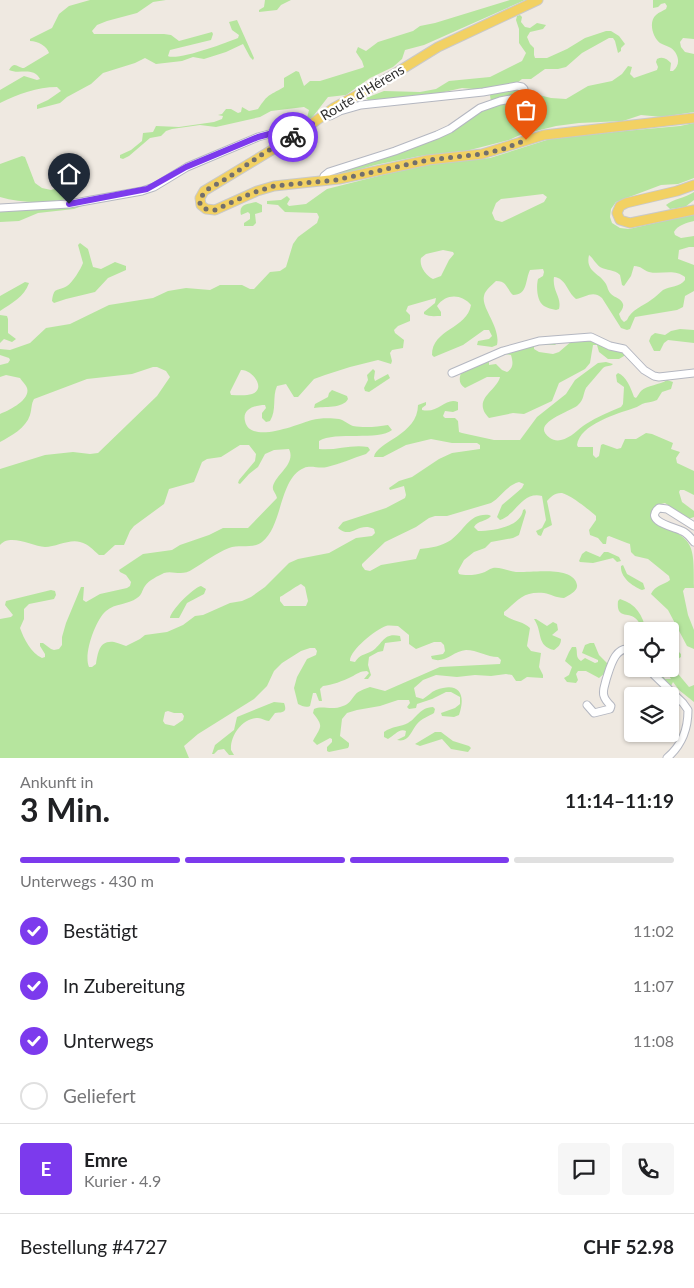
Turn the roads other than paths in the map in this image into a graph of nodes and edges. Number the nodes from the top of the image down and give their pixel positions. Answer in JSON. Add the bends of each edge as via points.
{"nodes":[{"id":1,"x":538,"y":0,"type":"edge"},
{"id":2,"x":325,"y":114,"type":"junction"},
{"id":3,"x":694,"y":118,"type":"edge"},
{"id":4,"x":312,"y":124,"type":"junction"},
{"id":5,"x":323,"y":181,"type":"junction"},
{"id":6,"x":694,"y":185,"type":"edge"},
{"id":7,"x":0,"y":208,"type":"edge"},
{"id":8,"x":694,"y":210,"type":"edge"},
{"id":9,"x":452,"y":373,"type":"dead end"},
{"id":10,"x":694,"y":373,"type":"edge"},
{"id":11,"x":694,"y":526,"type":"edge"},
{"id":12,"x":694,"y":542,"type":"edge"},
{"id":13,"x":624,"y":650,"type":"edge"},
{"id":14,"x":656,"y":677,"type":"edge"},
{"id":15,"x":587,"y":705,"type":"dead end"},
{"id":16,"x":666,"y":758,"type":"edge"}],
"edges":[{"from":1,"to":2,"type":"main road","name":"Route d'Hérens","via":[[442,44]]},
{"from":2,"to":4,"type":"main road","name":"Route d'Hérens"},
{"from":2,"to":5,"type":"street","via":[[330,116],[361,106],[517,86],[525,92],[520,98],[480,108],[437,135],[326,173]]},
{"from":3,"to":5,"type":"main road","name":"Route d'Hérens","via":[[542,136],[487,153],[434,159]]},
{"from":4,"to":5,"type":"main road","name":"Route d'Hérens","via":[[204,192],[199,202],[203,208],[215,210],[274,186]]},
{"from":4,"to":7,"type":"street","via":[[303,122],[258,137],[181,169],[142,191],[69,204]]},
{"from":6,"to":8,"type":"main road","via":[[624,203],[616,213],[620,220],[630,223]]},
{"from":9,"to":10,"type":"street","via":[[503,351],[539,341],[591,337],[624,349],[654,376]]},
{"from":11,"to":12,"type":"street","via":[[667,509],[656,511],[658,521],[685,532]]},
{"from":13,"to":15,"type":"street","via":[[611,662],[603,693],[610,709],[594,713]]},
{"from":14,"to":16,"type":"street","via":[[688,710],[684,738]]}]}
